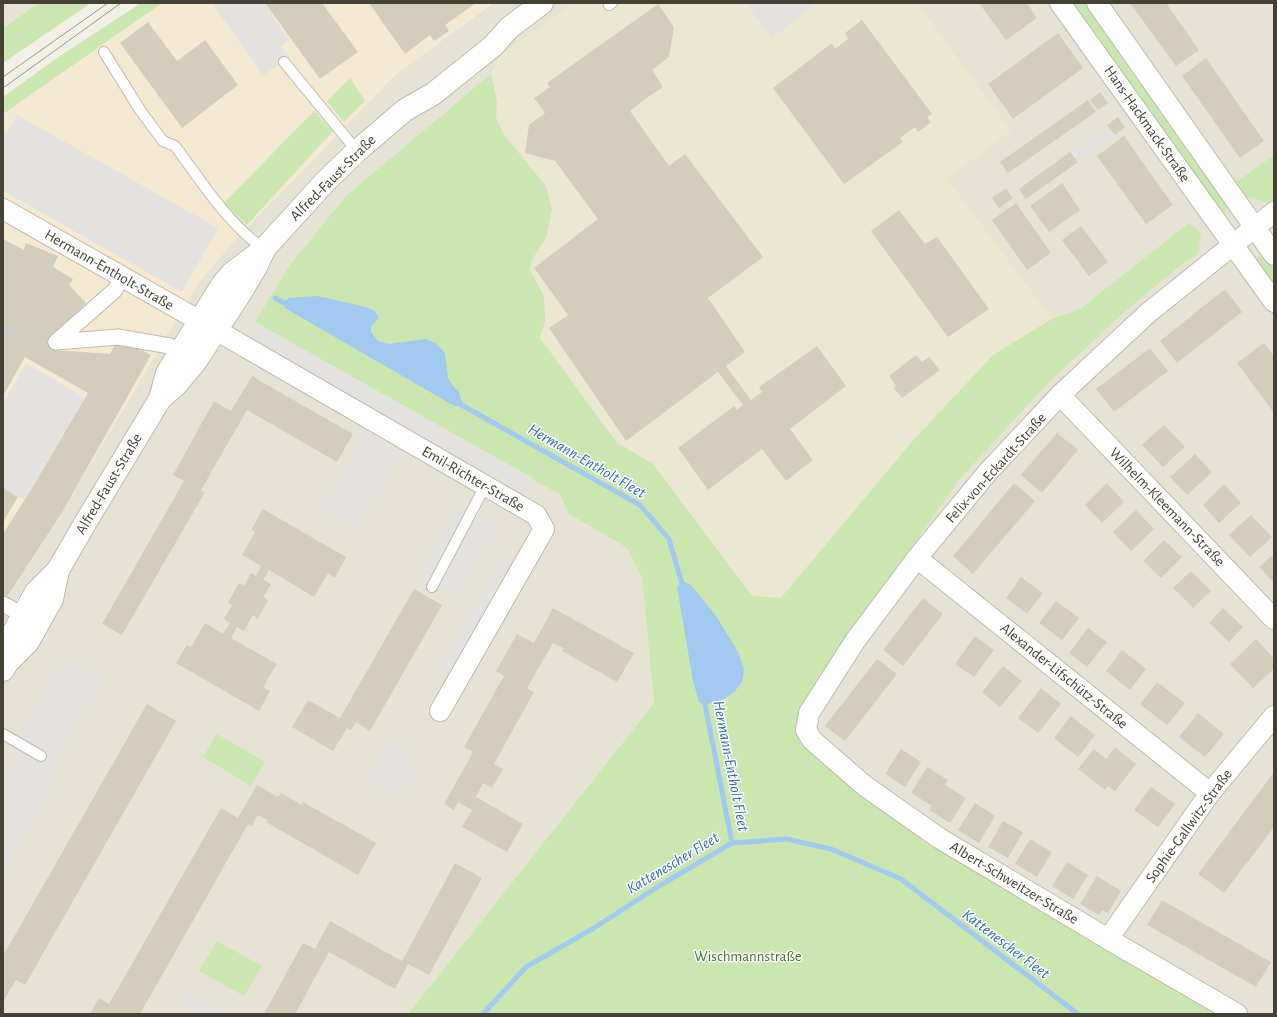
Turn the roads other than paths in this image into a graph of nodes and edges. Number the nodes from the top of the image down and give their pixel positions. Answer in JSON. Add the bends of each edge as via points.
{"nodes":[{"id":1,"x":542,"y":3,"type":"edge"},
{"id":2,"x":1060,"y":3,"type":"edge"},
{"id":3,"x":1097,"y":3,"type":"edge"},
{"id":4,"x":104,"y":52,"type":"dead end"},
{"id":5,"x":284,"y":62,"type":"dead end"},
{"id":6,"x":357,"y":151,"type":"junction"},
{"id":7,"x":3,"y":209,"type":"edge"},
{"id":8,"x":1274,"y":212,"type":"edge"},
{"id":9,"x":1254,"y":227,"type":"junction"},
{"id":10,"x":1233,"y":245,"type":"junction"},
{"id":11,"x":264,"y":249,"type":"junction"},
{"id":12,"x":1274,"y":255,"type":"edge"},
{"id":13,"x":122,"y":277,"type":"junction"},
{"id":14,"x":1274,"y":302,"type":"edge"},
{"id":15,"x":207,"y":326,"type":"junction"},
{"id":16,"x":180,"y":352,"type":"junction"},
{"id":17,"x":1060,"y":396,"type":"junction"},
{"id":18,"x":160,"y":399,"type":"junction"},
{"id":19,"x":485,"y":486,"type":"junction"},
{"id":20,"x":917,"y":558,"type":"junction"},
{"id":21,"x":58,"y":570,"type":"junction"},
{"id":22,"x":432,"y":587,"type":"dead end"},
{"id":23,"x":3,"y":604,"type":"edge"},
{"id":24,"x":23,"y":615,"type":"junction"},
{"id":25,"x":1274,"y":619,"type":"edge"},
{"id":26,"x":5,"y":666,"type":"edge"},
{"id":27,"x":440,"y":712,"type":"dead end"},
{"id":28,"x":1270,"y":727,"type":"edge"},
{"id":29,"x":806,"y":730,"type":"joint"},
{"id":30,"x":3,"y":734,"type":"edge"},
{"id":31,"x":41,"y":756,"type":"dead end"},
{"id":32,"x":1210,"y":793,"type":"junction"},
{"id":33,"x":1108,"y":939,"type":"junction"},
{"id":34,"x":1238,"y":1014,"type":"edge"}],
"edges":[{"from":1,"to":6,"type":"street","name":"Alfred-Faust-Straße","via":[[509,28],[483,38],[432,76],[422,84],[405,110]]},
{"from":2,"to":10,"type":"street","name":"Hans-Hackmack-Straße"},
{"from":3,"to":9,"type":"street","name":"Hans-Hackmack-Straße"},
{"from":4,"to":11,"type":"lane","via":[[140,110],[163,141],[175,146],[231,220]]},
{"from":5,"to":6,"type":"lane"},
{"from":6,"to":11,"type":"street","name":"Alfred-Faust-Straße"},
{"from":7,"to":13,"type":"street","name":"Hermann-Entholt-Straße"},
{"from":8,"to":9,"type":"street"},
{"from":9,"to":10,"type":"street"},
{"from":9,"to":12,"type":"street","name":"Hans-Hackmack-Straße"},
{"from":10,"to":14,"type":"street","name":"Hans-Hackmack-Straße"},
{"from":10,"to":17,"type":"street","name":"Felix-von-Eckardt-Straße","via":[[1148,314]]},
{"from":11,"to":15,"type":"street","name":"Alfred-Faust-Straße","via":[[256,267]]},
{"from":13,"to":15,"type":"street","name":"Hermann-Entholt-Straße"},
{"from":13,"to":16,"type":"street","via":[[115,290],[56,342],[118,337],[170,346]]},
{"from":15,"to":16,"type":"street","name":"Alfred-Faust-Straße"},
{"from":15,"to":18,"type":"street","name":"Alfred-Faust-Straße","via":[[196,361]]},
{"from":15,"to":19,"type":"street","name":"Emil-Richter-Straße"},
{"from":16,"to":18,"type":"street","name":"Alfred-Faust-Straße","via":[[167,373]]},
{"from":17,"to":20,"type":"street","name":"Felix-von-Eckardt-Straße","via":[[987,473]]},
{"from":17,"to":25,"type":"street","name":"Wilhelm-Kleemann-Straße"},
{"from":18,"to":21,"type":"street","name":"Alfred-Faust-Straße"},
{"from":19,"to":22,"type":"lane"},
{"from":19,"to":27,"type":"street","name":"Emil-Richter-Straße","via":[[536,515],[544,529]]},
{"from":20,"to":29,"type":"street","name":"Felix-von-Eckardt-Straße","via":[[855,641],[809,713]]},
{"from":20,"to":32,"type":"street","name":"Alexander-Lifschütz-Straße"},
{"from":21,"to":24,"type":"street","name":"Alfred-Faust-Straße","via":[[36,592]]},
{"from":21,"to":26,"type":"street","name":"Alfred-Faust-Straße","via":[[52,599],[28,642]]},
{"from":23,"to":24,"type":"street"},
{"from":24,"to":26,"type":"street","name":"Alfred-Faust-Straße","via":[[13,633]]},
{"from":28,"to":32,"type":"street","name":"Sophie-Gallwitz-Straße"},
{"from":29,"to":33,"type":"street","name":"Albert-Schweitzer-Straße","via":[[812,740],[865,786],[939,838]]},
{"from":30,"to":31,"type":"lane"},
{"from":32,"to":33,"type":"street","name":"Sophie-Gallwitz-Straße"},
{"from":33,"to":34,"type":"street","name":"Albert-Schweitzer-Straße"}]}
